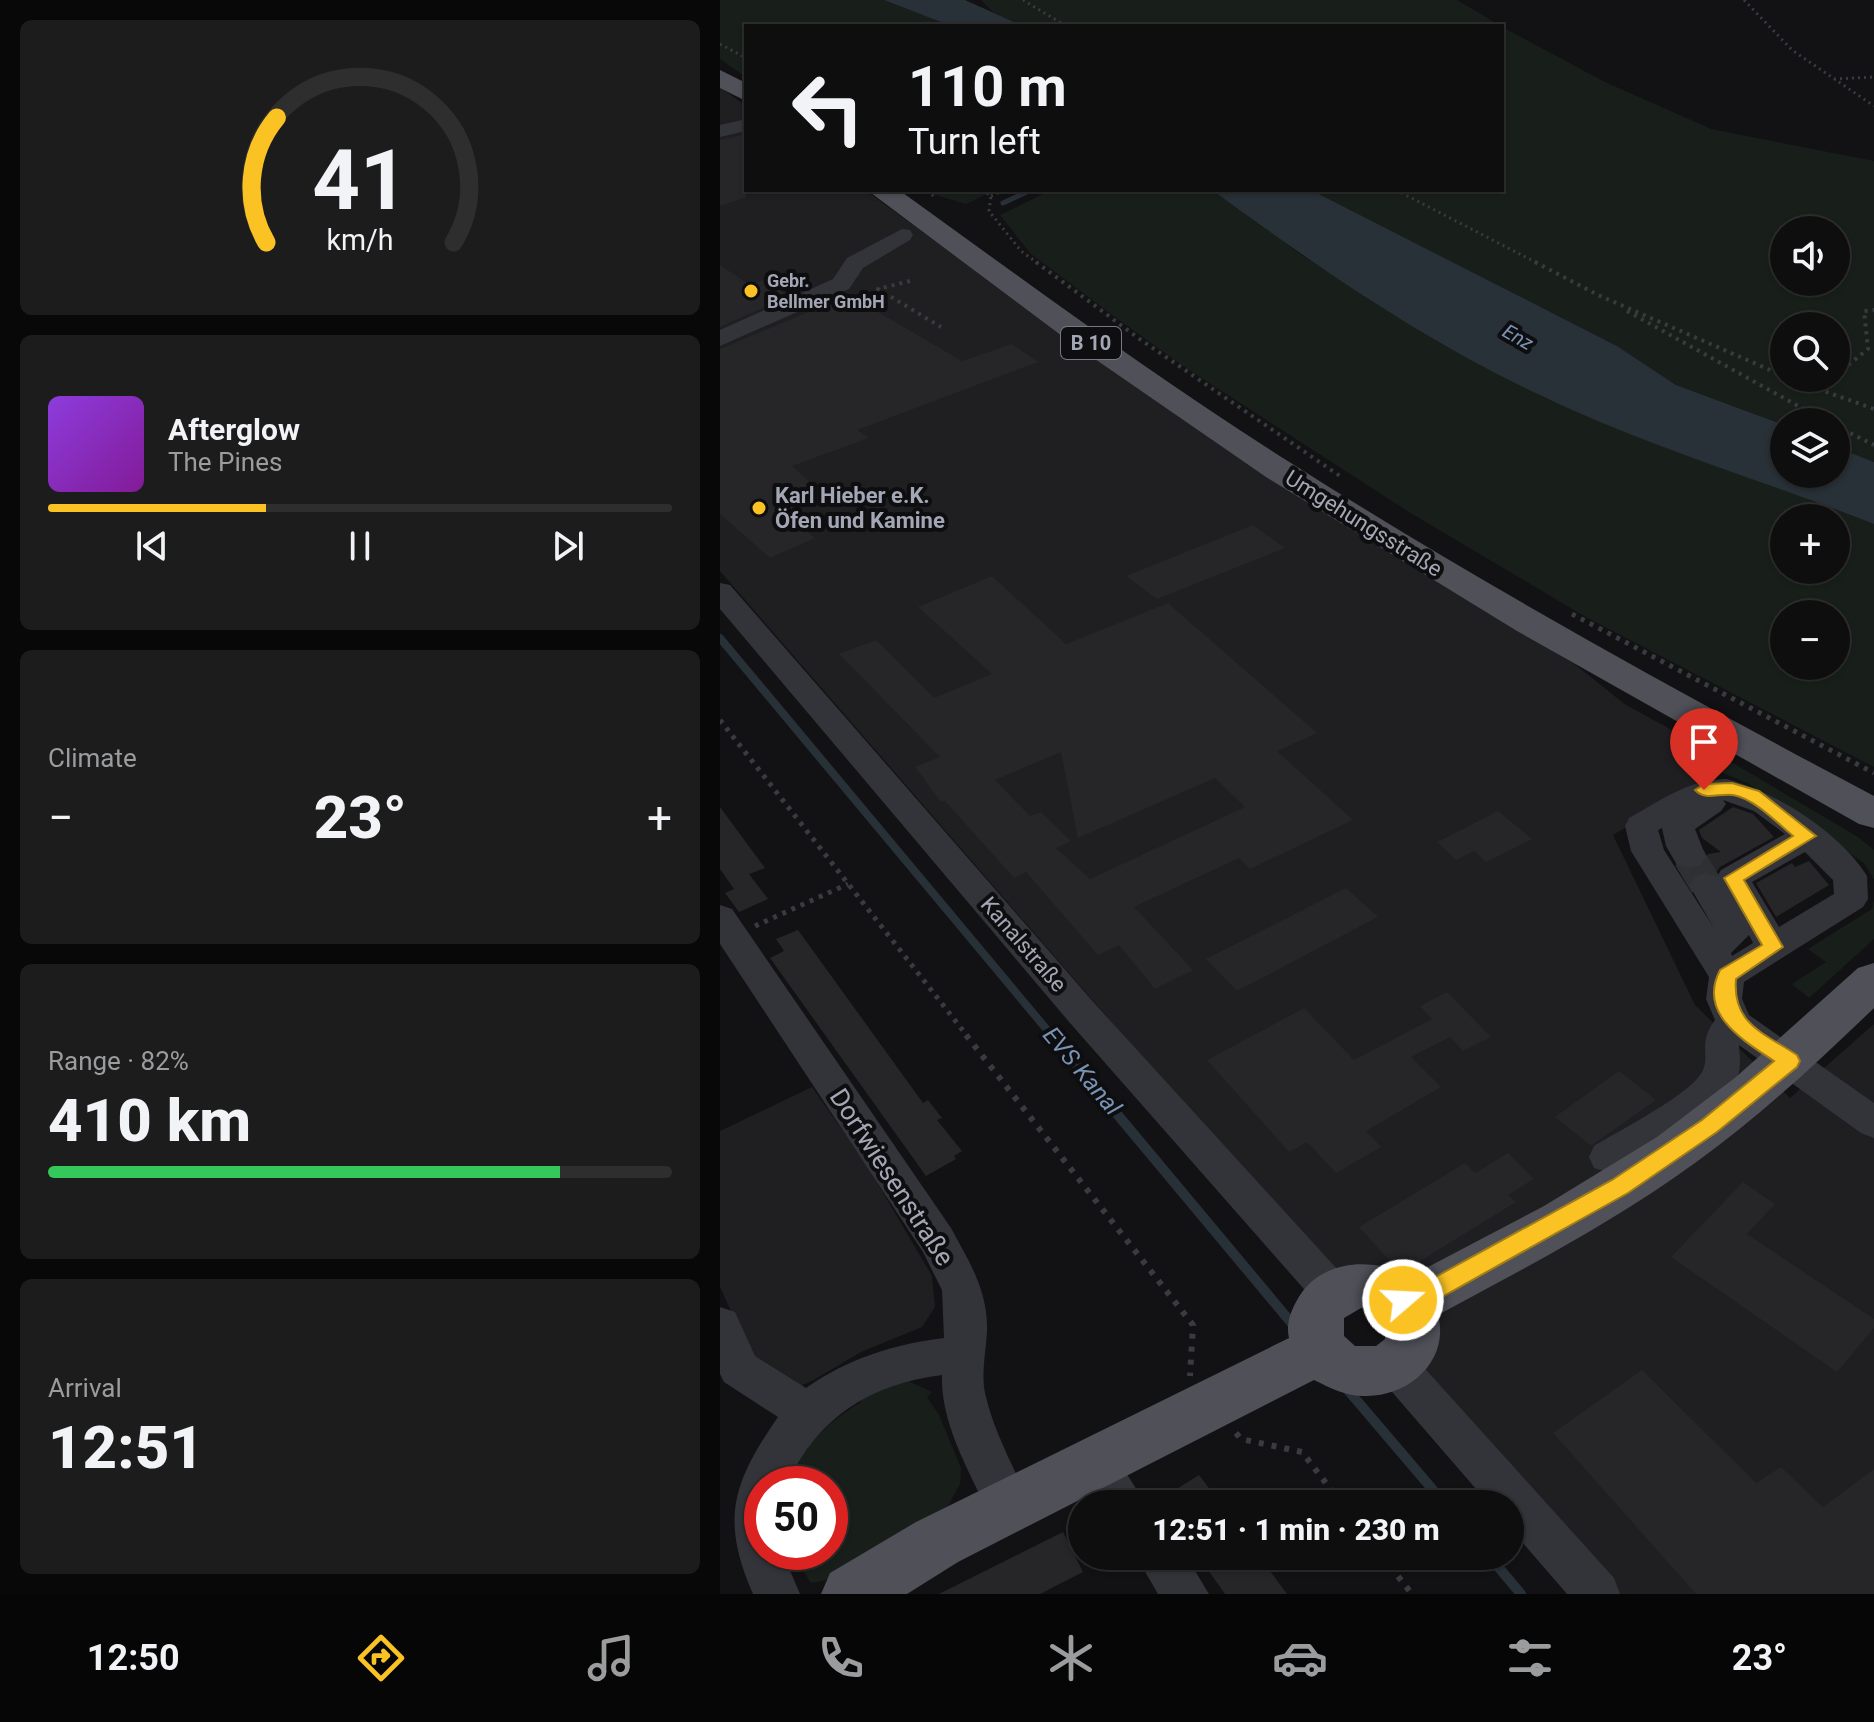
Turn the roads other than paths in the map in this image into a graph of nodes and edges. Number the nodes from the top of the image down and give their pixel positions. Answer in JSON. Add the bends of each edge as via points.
{"nodes":[{"id":1,"x":720,"y":77,"type":"edge"},
{"id":2,"x":744,"y":93,"type":"edge"},
{"id":3,"x":742,"y":126,"type":"dead end"},
{"id":4,"x":720,"y":131,"type":"edge"},
{"id":5,"x":884,"y":192,"type":"edge"},
{"id":6,"x":902,"y":235,"type":"dead end"},
{"id":7,"x":720,"y":339,"type":"edge"},
{"id":8,"x":720,"y":591,"type":"edge"},
{"id":9,"x":1774,"y":760,"type":"junction"},
{"id":10,"x":1732,"y":789,"type":"junction"},
{"id":11,"x":1874,"y":814,"type":"edge"},
{"id":12,"x":1807,"y":836,"type":"junction"},
{"id":13,"x":1874,"y":840,"type":"edge"},
{"id":14,"x":724,"y":932,"type":"edge"},
{"id":15,"x":1773,"y":947,"type":"junction"},
{"id":16,"x":1719,"y":963,"type":"junction"},
{"id":17,"x":1874,"y":980,"type":"edge"},
{"id":18,"x":1734,"y":1023,"type":"junction"},
{"id":19,"x":1789,"y":1061,"type":"junction"},
{"id":20,"x":1874,"y":1123,"type":"edge"},
{"id":21,"x":1608,"y":1157,"type":"dead end"},
{"id":22,"x":1333,"y":1293,"type":"junction"},
{"id":23,"x":1407,"y":1305,"type":"junction"},
{"id":24,"x":720,"y":1325,"type":"edge"},
{"id":25,"x":1320,"y":1349,"type":"junction"},
{"id":26,"x":965,"y":1354,"type":"junction"},
{"id":27,"x":1395,"y":1365,"type":"junction"},
{"id":28,"x":808,"y":1412,"type":"junction"},
{"id":29,"x":771,"y":1466,"type":"edge"},
{"id":30,"x":1110,"y":1485,"type":"edge"},
{"id":31,"x":1009,"y":1507,"type":"junction"},
{"id":32,"x":765,"y":1570,"type":"edge"},
{"id":33,"x":1169,"y":1570,"type":"edge"},
{"id":34,"x":777,"y":1594,"type":"edge"},
{"id":35,"x":852,"y":1594,"type":"edge"},
{"id":36,"x":1186,"y":1594,"type":"edge"},
{"id":37,"x":1597,"y":1594,"type":"edge"}],
"edges":[{"from":1,"to":2,"type":"main road"},
{"from":3,"to":4,"type":"street"},
{"from":5,"to":9,"type":"main road","name":"Umgehungsstraße","number":"B 10","via":[[1109,356],[1330,502],[1539,630]]},
{"from":6,"to":7,"type":"street","via":[[855,263],[841,284]]},
{"from":8,"to":22,"type":"street","name":"Kanalstraße","via":[[1073,1002]]},
{"from":9,"to":11,"type":"main road","name":"Umgehungsstraße","number":"B 10"},
{"from":9,"to":13,"type":"main road"},
{"from":10,"to":12,"type":"street","via":[[1752,795]]},
{"from":10,"to":16,"type":"street","via":[[1678,825],[1682,846],[1735,929]]},
{"from":10,"to":16,"type":"street","via":[[1704,790],[1641,826],[1648,851]]},
{"from":12,"to":15,"type":"street","via":[[1733,878]]},
{"from":12,"to":15,"type":"street","via":[[1850,876],[1851,899]]},
{"from":14,"to":26,"type":"street","name":"Dorfwiesenstraße","via":[[937,1240],[963,1290]]},
{"from":15,"to":16,"type":"street"},
{"from":16,"to":18,"type":"street"},
{"from":17,"to":19,"type":"main road"},
{"from":18,"to":19,"type":"street"},
{"from":18,"to":21,"type":"street","via":[[1718,1045],[1723,1066],[1718,1080]]},
{"from":19,"to":20,"type":"street"},
{"from":19,"to":23,"type":"main road","via":[[1643,1172]]},
{"from":22,"to":23,"type":"main road","via":[[1371,1285]]},
{"from":22,"to":25,"type":"main road","via":[[1315,1318]]},
{"from":23,"to":27,"type":"main road","via":[[1416,1331],[1409,1351]]},
{"from":24,"to":28,"type":"street","via":[[739,1369]]},
{"from":25,"to":27,"type":"main road","via":[[1338,1365],[1358,1372]]},
{"from":25,"to":30,"type":"main road","via":[[1210,1405]]},
{"from":26,"to":28,"type":"street","via":[[916,1359],[863,1373]]},
{"from":26,"to":31,"type":"street","name":"Dorfwiesenstraße","via":[[963,1390],[981,1448]]},
{"from":27,"to":37,"type":"street"},
{"from":28,"to":29,"type":"street"},
{"from":30,"to":31,"type":"main road"},
{"from":31,"to":35,"type":"main road","via":[[937,1542]]},
{"from":32,"to":34,"type":"street"},
{"from":33,"to":36,"type":"street"}]}
